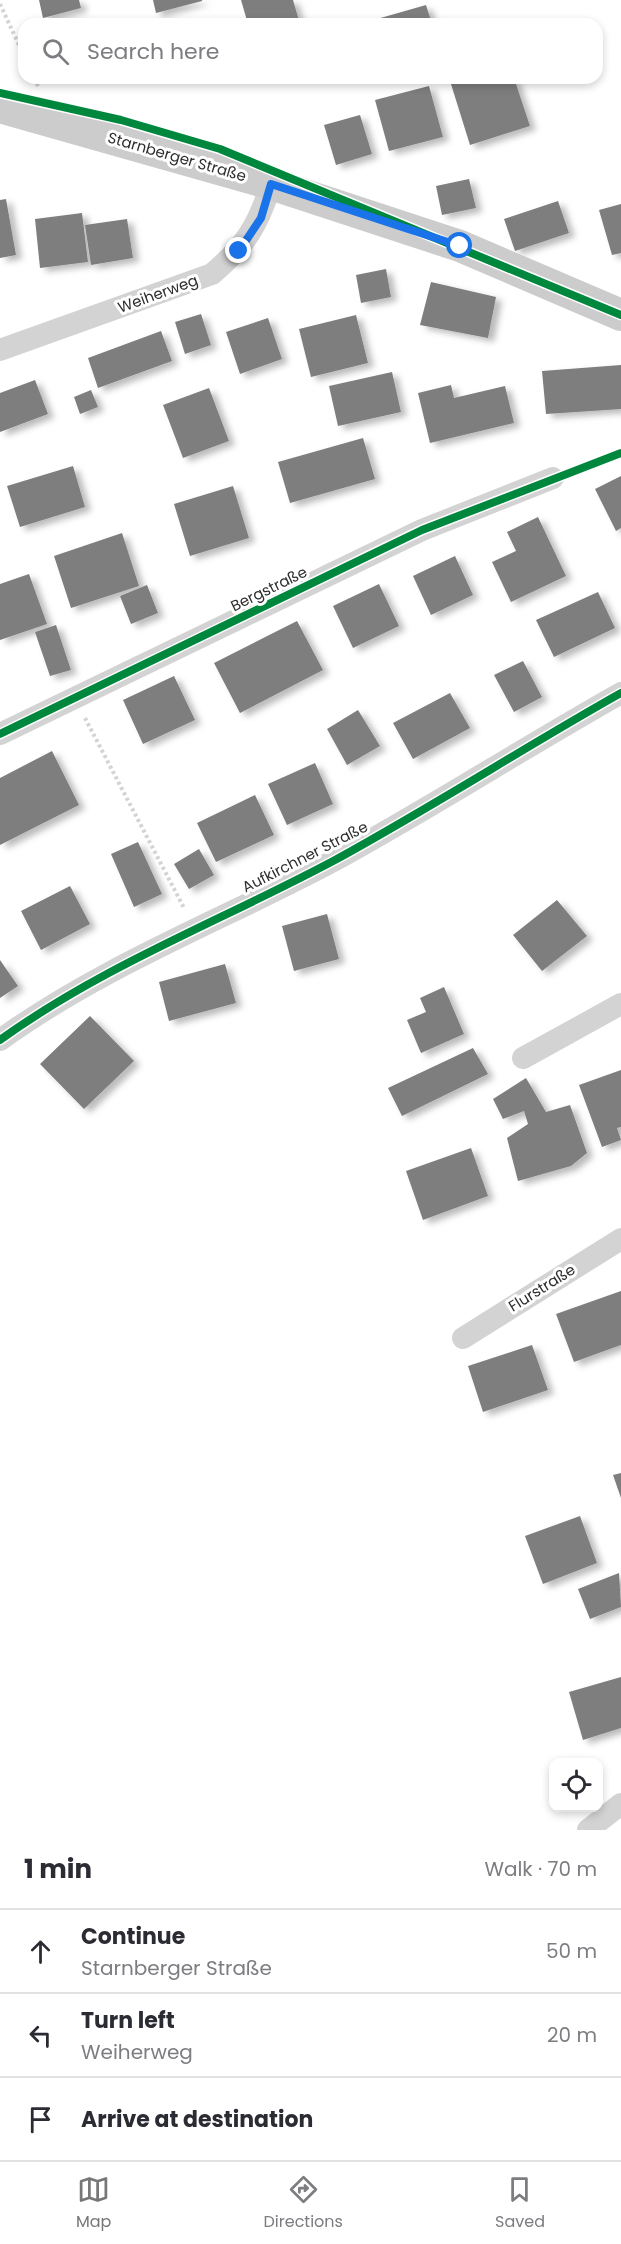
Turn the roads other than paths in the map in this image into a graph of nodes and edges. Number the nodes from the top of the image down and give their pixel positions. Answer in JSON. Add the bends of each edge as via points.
{"nodes":[{"id":1,"x":0,"y":107,"type":"edge"},
{"id":2,"x":271,"y":184,"type":"junction"},
{"id":3,"x":621,"y":315,"type":"edge"},
{"id":4,"x":0,"y":350,"type":"edge"},
{"id":5,"x":553,"y":478,"type":"dead end"},
{"id":6,"x":621,"y":693,"type":"edge"},
{"id":7,"x":0,"y":734,"type":"edge"},
{"id":8,"x":621,"y":1004,"type":"edge"},
{"id":9,"x":0,"y":1040,"type":"edge"},
{"id":10,"x":523,"y":1058,"type":"dead end"},
{"id":11,"x":621,"y":1239,"type":"edge"},
{"id":12,"x":463,"y":1338,"type":"dead end"},
{"id":13,"x":621,"y":1804,"type":"edge"},
{"id":14,"x":588,"y":1830,"type":"edge"}],
"edges":[{"from":1,"to":2,"type":"main road","name":"Starnberger Straße"},
{"from":2,"to":3,"type":"main road","name":"Starnberger Straße","via":[[460,246]]},
{"from":2,"to":4,"type":"street","name":"Weiherweg","via":[[261,218],[245,243],[212,274]]},
{"from":5,"to":7,"type":"street","name":"Bergstraße","via":[[422,530]]},
{"from":6,"to":9,"type":"street","name":"Aufkirchner Straße","via":[[334,860],[194,928],[43,1009]]},
{"from":8,"to":10,"type":"street"},
{"from":11,"to":12,"type":"street","name":"Flurstraße"},
{"from":13,"to":14,"type":"street"}]}
